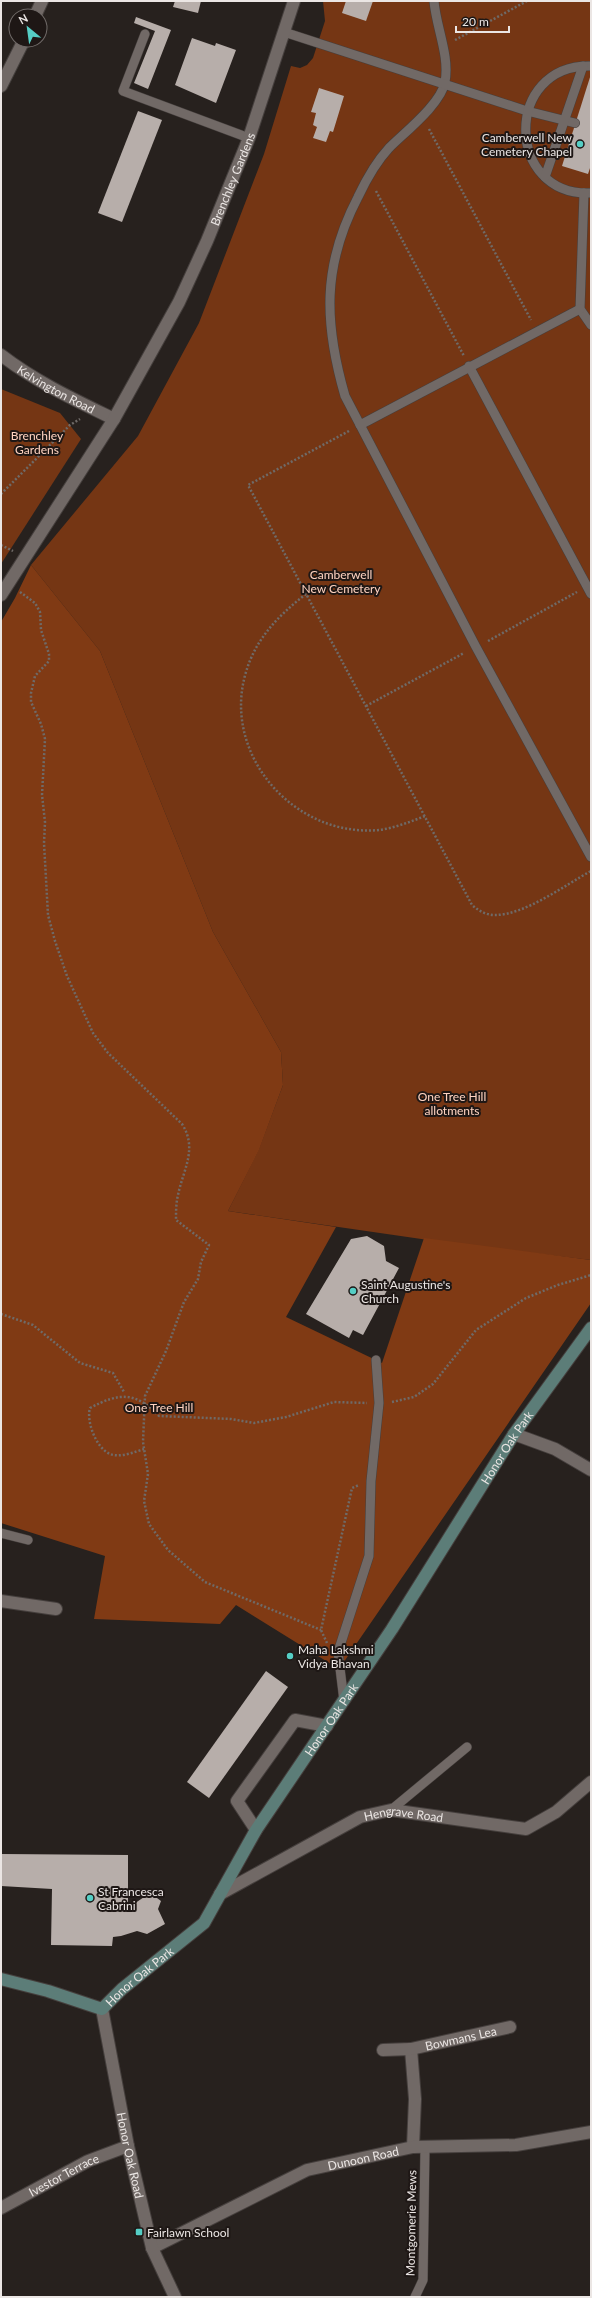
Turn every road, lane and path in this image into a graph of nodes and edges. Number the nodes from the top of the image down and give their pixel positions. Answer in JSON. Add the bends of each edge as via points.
{"nodes":[{"id":1,"x":294,"y":1,"type":"edge"},
{"id":2,"x":434,"y":1,"type":"edge"},
{"id":3,"x":527,"y":1,"type":"edge"},
{"id":4,"x":284,"y":32,"type":"junction"},
{"id":5,"x":145,"y":34,"type":"dead end"},
{"id":6,"x":442,"y":47,"type":"junction"},
{"id":7,"x":20,"y":48,"type":"edge"},
{"id":8,"x":587,"y":66,"type":"edge"},
{"id":9,"x":445,"y":83,"type":"junction"},
{"id":10,"x":1,"y":86,"type":"edge"},
{"id":11,"x":527,"y":111,"type":"junction"},
{"id":12,"x":422,"y":116,"type":"junction"},
{"id":13,"x":565,"y":120,"type":"junction"},
{"id":14,"x":575,"y":123,"type":"dead end"},
{"id":15,"x":249,"y":138,"type":"junction"},
{"id":16,"x":368,"y":176,"type":"junction"},
{"id":17,"x":546,"y":177,"type":"junction"},
{"id":18,"x":589,"y":192,"type":"edge"},
{"id":19,"x":580,"y":309,"type":"junction"},
{"id":20,"x":591,"y":325,"type":"edge"},
{"id":21,"x":537,"y":331,"type":"junction"},
{"id":22,"x":1,"y":355,"type":"edge"},
{"id":23,"x":469,"y":366,"type":"junction"},
{"id":24,"x":96,"y":410,"type":"junction"},
{"id":25,"x":114,"y":419,"type":"junction"},
{"id":26,"x":360,"y":425,"type":"junction"},
{"id":27,"x":1,"y":494,"type":"edge"},
{"id":28,"x":8,"y":585,"type":"junction"},
{"id":29,"x":306,"y":594,"type":"junction"},
{"id":30,"x":591,"y":594,"type":"edge"},
{"id":31,"x":1,"y":595,"type":"edge"},
{"id":32,"x":425,"y":816,"type":"junction"},
{"id":33,"x":591,"y":857,"type":"edge"},
{"id":34,"x":591,"y":871,"type":"edge"},
{"id":35,"x":591,"y":1275,"type":"edge"},
{"id":36,"x":1,"y":1314,"type":"edge"},
{"id":37,"x":591,"y":1328,"type":"edge"},
{"id":38,"x":376,"y":1360,"type":"dead end"},
{"id":39,"x":124,"y":1392,"type":"dead end"},
{"id":40,"x":145,"y":1402,"type":"junction"},
{"id":41,"x":389,"y":1402,"type":"dead end"},
{"id":42,"x":374,"y":1403,"type":"dead end"},
{"id":43,"x":514,"y":1434,"type":"junction"},
{"id":44,"x":144,"y":1449,"type":"junction"},
{"id":45,"x":591,"y":1470,"type":"edge"},
{"id":46,"x":371,"y":1480,"type":"junction"},
{"id":47,"x":1,"y":1533,"type":"edge"},
{"id":48,"x":28,"y":1540,"type":"dead end"},
{"id":49,"x":1,"y":1601,"type":"edge"},
{"id":50,"x":56,"y":1609,"type":"dead end"},
{"id":51,"x":344,"y":1701,"type":"junction"},
{"id":52,"x":327,"y":1726,"type":"junction"},
{"id":53,"x":467,"y":1747,"type":"dead end"},
{"id":54,"x":591,"y":1782,"type":"edge"},
{"id":55,"x":390,"y":1810,"type":"junction"},
{"id":56,"x":256,"y":1830,"type":"junction"},
{"id":57,"x":220,"y":1894,"type":"junction"},
{"id":58,"x":1,"y":1979,"type":"edge"},
{"id":59,"x":102,"y":2009,"type":"junction"},
{"id":60,"x":510,"y":2027,"type":"dead end"},
{"id":61,"x":411,"y":2049,"type":"junction"},
{"id":62,"x":383,"y":2050,"type":"dead end"},
{"id":63,"x":591,"y":2132,"type":"edge"},
{"id":64,"x":128,"y":2146,"type":"junction"},
{"id":65,"x":419,"y":2147,"type":"junction"},
{"id":66,"x":1,"y":2208,"type":"edge"},
{"id":67,"x":152,"y":2248,"type":"junction"},
{"id":68,"x":175,"y":2297,"type":"edge"},
{"id":69,"x":415,"y":2297,"type":"edge"}],
"edges":[{"from":1,"to":4,"type":"street","name":"Brenchley Gardens"},
{"from":2,"to":6,"type":"lane"},
{"from":3,"to":6,"type":"path"},
{"from":4,"to":9,"type":"lane"},
{"from":4,"to":15,"type":"street","name":"Brenchley Gardens"},
{"from":5,"to":15,"type":"lane","via":[[123,91]]},
{"from":6,"to":9,"type":"lane","via":[[446,65]]},
{"from":7,"to":10,"type":"street"},
{"from":8,"to":11,"type":"lane","via":[[564,71],[548,80],[536,94]]},
{"from":8,"to":13,"type":"lane"},
{"from":9,"to":11,"type":"lane"},
{"from":9,"to":12,"type":"lane","via":[[435,101]]},
{"from":11,"to":13,"type":"lane"},
{"from":11,"to":17,"type":"lane","via":[[524,128],[527,147],[534,163]]},
{"from":12,"to":16,"type":"lane","via":[[386,151]]},
{"from":12,"to":21,"type":"path"},
{"from":13,"to":14,"type":"lane"},
{"from":13,"to":17,"type":"lane"},
{"from":15,"to":25,"type":"street","name":"Brenchley Gardens","via":[[179,302]]},
{"from":16,"to":23,"type":"path"},
{"from":16,"to":26,"type":"lane","via":[[348,215],[336,248],[329,322],[334,357],[345,396]]},
{"from":17,"to":18,"type":"lane","via":[[570,191]]},
{"from":18,"to":19,"type":"lane"},
{"from":19,"to":20,"type":"lane"},
{"from":19,"to":21,"type":"lane"},
{"from":21,"to":23,"type":"lane"},
{"from":22,"to":24,"type":"street","name":"Kelvington Road","via":[[68,398]]},
{"from":23,"to":26,"type":"lane"},
{"from":23,"to":30,"type":"lane"},
{"from":24,"to":25,"type":"street","name":"Kelvington Road"},
{"from":24,"to":27,"type":"path","via":[[70,425]]},
{"from":25,"to":28,"type":"street","name":"Brenchley Gardens"},
{"from":26,"to":29,"type":"path","via":[[248,485]]},
{"from":26,"to":33,"type":"lane","via":[[476,647]]},
{"from":28,"to":31,"type":"street","name":"Brenchley Gardens"},
{"from":28,"to":40,"type":"path","via":[[29,597],[40,612],[41,630],[49,654],[49,661],[36,676],[31,702],[45,740],[42,795],[46,822],[44,843],[48,915],[55,942],[67,976],[93,1033],[108,1054],[182,1124],[188,1133],[191,1152],[178,1195],[176,1220],[209,1245],[201,1262],[198,1279],[184,1302]]},
{"from":29,"to":32,"type":"path"},
{"from":29,"to":32,"type":"path","via":[[270,627],[255,650],[246,672],[241,699],[242,722],[248,747],[257,767],[287,802],[307,815],[331,824],[354,830],[379,830]]},
{"from":32,"to":34,"type":"path","via":[[472,906],[482,912],[494,915],[527,906]]},
{"from":35,"to":41,"type":"path","via":[[526,1298],[476,1330],[434,1384],[414,1397]]},
{"from":36,"to":39,"type":"path","via":[[33,1325],[80,1363],[113,1373]]},
{"from":37,"to":43,"type":"main road","name":"Honor Oak Park"},
{"from":38,"to":46,"type":"lane","via":[[379,1403]]},
{"from":40,"to":42,"type":"path","via":[[159,1416],[230,1419],[254,1423],[286,1417],[334,1402]]},
{"from":40,"to":44,"type":"path"},
{"from":40,"to":44,"type":"path","via":[[127,1396],[114,1397],[90,1408],[89,1412],[92,1430],[100,1445],[110,1454],[126,1454]]},
{"from":43,"to":45,"type":"street","via":[[555,1449]]},
{"from":43,"to":51,"type":"main road","name":"Honor Oak Park"},
{"from":44,"to":46,"type":"path","via":[[148,1474],[144,1500],[149,1524],[168,1550],[205,1582],[321,1630],[352,1488]]},
{"from":46,"to":51,"type":"lane","via":[[369,1556],[338,1652]]},
{"from":47,"to":48,"type":"lane"},
{"from":49,"to":50,"type":"street"},
{"from":51,"to":52,"type":"main road","name":"Honor Oak Park"},
{"from":52,"to":56,"type":"main road","name":"Honor Oak Park"},
{"from":52,"to":56,"type":"street","via":[[295,1720],[237,1800]]},
{"from":53,"to":55,"type":"lane"},
{"from":54,"to":55,"type":"street","name":"Hengrave Road","via":[[556,1812],[526,1829]]},
{"from":55,"to":57,"type":"street","name":"Hengrave Road","via":[[360,1817]]},
{"from":56,"to":57,"type":"main road","name":"Honor Oak Park"},
{"from":57,"to":59,"type":"main road","name":"Honor Oak Park","via":[[204,1924],[122,1989]]},
{"from":58,"to":59,"type":"main road"},
{"from":59,"to":64,"type":"street","name":"Honor Oak Road"},
{"from":60,"to":61,"type":"street","name":"Bowmans Lea"},
{"from":61,"to":62,"type":"street","name":"Bowmans Lea"},
{"from":61,"to":65,"type":"street","name":"Bowmans Lea"},
{"from":63,"to":65,"type":"street","name":"Dunoon Road","via":[[516,2145]]},
{"from":64,"to":66,"type":"street","name":"Ivestor Terrace","via":[[88,2161]]},
{"from":64,"to":67,"type":"street","name":"Honor Oak Road"},
{"from":65,"to":67,"type":"street","name":"Dunoon Road","via":[[307,2170]]},
{"from":65,"to":69,"type":"lane","name":"Montgomerie Mews","via":[[424,2280]]},
{"from":67,"to":68,"type":"street","name":"Honor Oak Road"}]}
